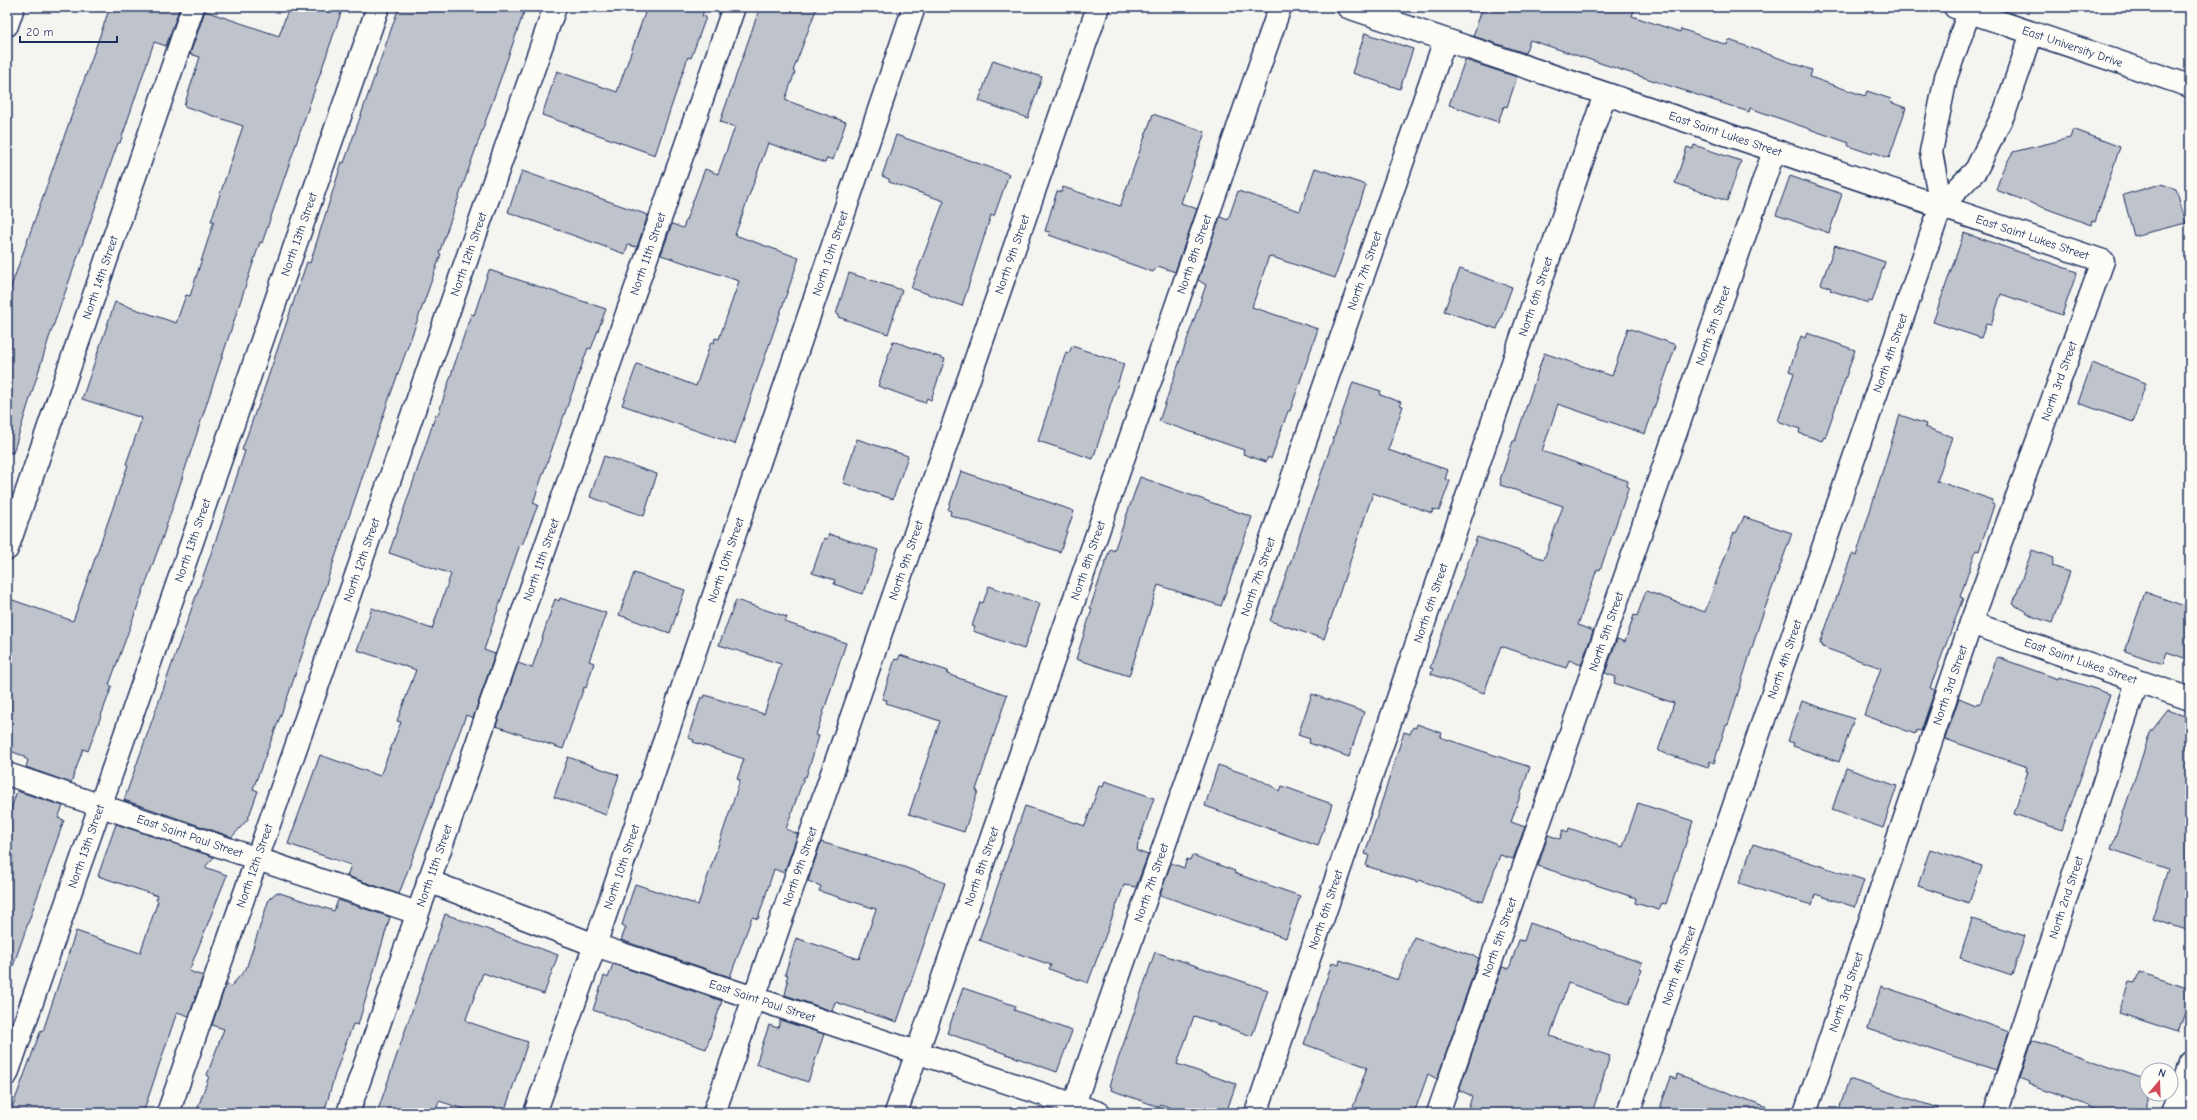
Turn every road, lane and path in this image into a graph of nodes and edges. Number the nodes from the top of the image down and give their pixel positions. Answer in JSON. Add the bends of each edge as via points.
{"nodes":[{"id":1,"x":13,"y":7,"type":"edge"},
{"id":2,"x":193,"y":7,"type":"edge"},
{"id":3,"x":378,"y":7,"type":"edge"},
{"id":4,"x":555,"y":7,"type":"edge"},
{"id":5,"x":734,"y":7,"type":"edge"},
{"id":6,"x":914,"y":7,"type":"edge"},
{"id":7,"x":1098,"y":7,"type":"edge"},
{"id":8,"x":1280,"y":7,"type":"edge"},
{"id":9,"x":1348,"y":7,"type":"edge"},
{"id":10,"x":1962,"y":9,"type":"edge"},
{"id":11,"x":7,"y":25,"type":"edge"},
{"id":12,"x":2032,"y":33,"type":"junction"},
{"id":13,"x":1445,"y":40,"type":"junction"},
{"id":14,"x":2190,"y":86,"type":"edge"},
{"id":15,"x":1605,"y":94,"type":"junction"},
{"id":16,"x":1774,"y":151,"type":"junction"},
{"id":17,"x":1940,"y":206,"type":"junction"},
{"id":18,"x":2103,"y":261,"type":"joint"},
{"id":19,"x":7,"y":549,"type":"edge"},
{"id":20,"x":1971,"y":623,"type":"junction"},
{"id":21,"x":2137,"y":682,"type":"junction"},
{"id":22,"x":2190,"y":699,"type":"edge"},
{"id":23,"x":7,"y":774,"type":"edge"},
{"id":24,"x":99,"y":805,"type":"junction"},
{"id":25,"x":256,"y":858,"type":"junction"},
{"id":26,"x":428,"y":881,"type":"junction"},
{"id":27,"x":417,"y":913,"type":"junction"},
{"id":28,"x":595,"y":945,"type":"junction"},
{"id":29,"x":754,"y":998,"type":"junction"},
{"id":30,"x":917,"y":1052,"type":"junction"},
{"id":31,"x":2190,"y":1063,"type":"edge"},
{"id":32,"x":7,"y":1074,"type":"edge"},
{"id":33,"x":1072,"y":1109,"type":"edge"},
{"id":34,"x":168,"y":1113,"type":"edge"},
{"id":35,"x":348,"y":1113,"type":"edge"},
{"id":36,"x":535,"y":1113,"type":"edge"},
{"id":37,"x":714,"y":1113,"type":"edge"},
{"id":38,"x":896,"y":1113,"type":"edge"},
{"id":39,"x":1099,"y":1113,"type":"edge"},
{"id":40,"x":1256,"y":1113,"type":"edge"},
{"id":41,"x":1438,"y":1113,"type":"edge"},
{"id":42,"x":1628,"y":1113,"type":"edge"},
{"id":43,"x":1805,"y":1113,"type":"edge"},
{"id":44,"x":1995,"y":1113,"type":"edge"},
{"id":45,"x":2173,"y":1113,"type":"edge"}],
"edges":[{"from":1,"to":11,"type":"main road"},
{"from":2,"to":19,"type":"main road","name":"North 14th Street"},
{"from":3,"to":24,"type":"main road","name":"North 13th Street"},
{"from":4,"to":25,"type":"main road","name":"North 12th Street"},
{"from":5,"to":26,"type":"main road","name":"North 11th Street"},
{"from":6,"to":28,"type":"main road","name":"North 10th Street"},
{"from":7,"to":29,"type":"main road","name":"North 9th Street"},
{"from":8,"to":30,"type":"main road","name":"North 8th Street"},
{"from":9,"to":13,"type":"main road","name":"East Saint Lukes Street"},
{"from":10,"to":12,"type":"main road","name":"East University Drive"},
{"from":10,"to":17,"type":"main road","name":"North 4th Street","via":[[1931,152]]},
{"from":12,"to":14,"type":"main road","name":"East University Drive"},
{"from":12,"to":17,"type":"main road","name":"North 4th Street","via":[[2005,111],[1976,170]]},
{"from":13,"to":15,"type":"main road","name":"East Saint Lukes Street"},
{"from":13,"to":33,"type":"main road","name":"North 7th Street"},
{"from":15,"to":16,"type":"main road","name":"East Saint Lukes Street"},
{"from":15,"to":40,"type":"main road","name":"North 6th Street"},
{"from":16,"to":17,"type":"main road","name":"East Saint Lukes Street"},
{"from":16,"to":41,"type":"main road","name":"North 5th Street"},
{"from":17,"to":18,"type":"main road","name":"East Saint Lukes Street"},
{"from":17,"to":42,"type":"main road","name":"North 4th Street"},
{"from":18,"to":20,"type":"main road","name":"North 3rd Street"},
{"from":20,"to":21,"type":"main road","name":"East Saint Lukes Street"},
{"from":20,"to":43,"type":"main road","name":"North 3rd Street"},
{"from":21,"to":22,"type":"main road","name":"East Saint Lukes Street"},
{"from":21,"to":44,"type":"main road","name":"North 2nd Street"},
{"from":23,"to":24,"type":"main road","name":"East Saint Paul Street"},
{"from":24,"to":25,"type":"main road","name":"East Saint Paul Street"},
{"from":24,"to":32,"type":"main road","name":"North 13th Street"},
{"from":25,"to":27,"type":"main road","name":"East Saint Paul Street"},
{"from":25,"to":34,"type":"main road","name":"North 12th Street"},
{"from":26,"to":27,"type":"main road","name":"North 11th Street"},
{"from":26,"to":28,"type":"main road","name":"East Saint Paul Street"},
{"from":27,"to":35,"type":"main road","name":"North 11th Street"},
{"from":28,"to":29,"type":"main road","name":"East Saint Paul Street"},
{"from":28,"to":36,"type":"main road","name":"North 10th Street"},
{"from":29,"to":30,"type":"main road","name":"East Saint Paul Street"},
{"from":29,"to":37,"type":"main road","name":"North 9th Street"},
{"from":30,"to":33,"type":"main road","name":"East Saint Paul Street"},
{"from":30,"to":38,"type":"main road","name":"North 8th Street"},
{"from":31,"to":45,"type":"main road"},
{"from":33,"to":39,"type":"main road","name":"East Saint Paul Street"}]}
